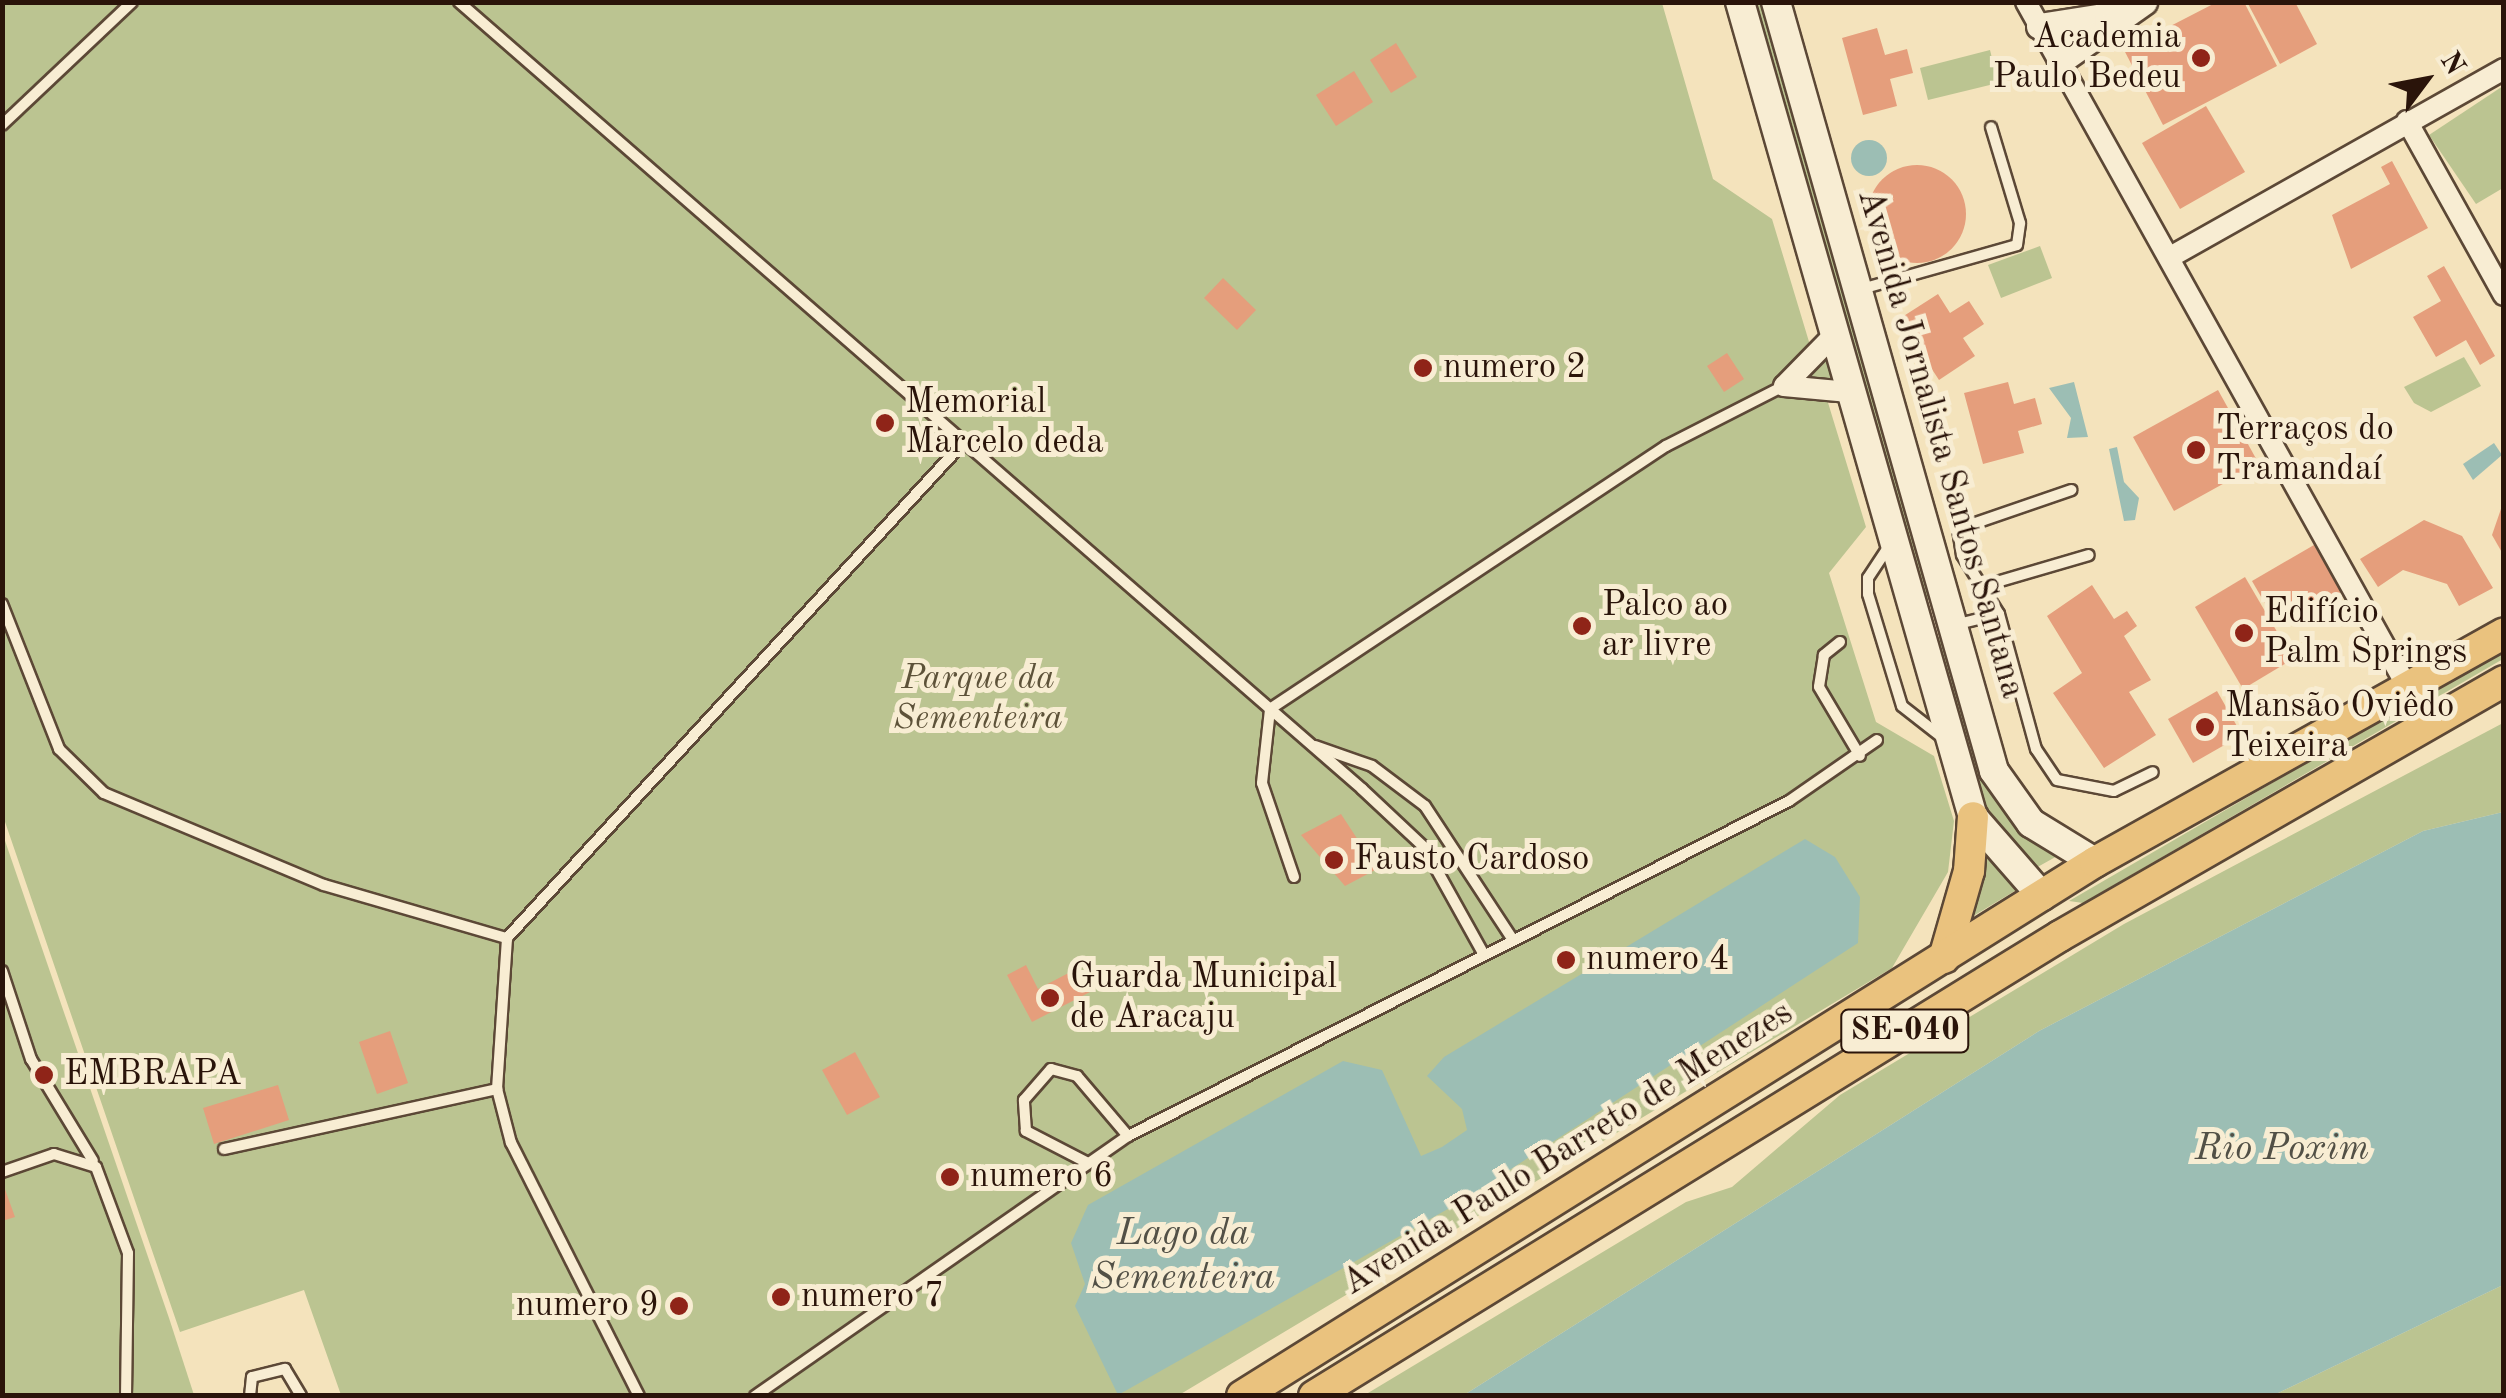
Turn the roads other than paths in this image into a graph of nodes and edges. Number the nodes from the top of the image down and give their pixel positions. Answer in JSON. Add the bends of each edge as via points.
{"nodes":[{"id":1,"x":132,"y":2,"type":"edge"},
{"id":2,"x":459,"y":2,"type":"edge"},
{"id":3,"x":1740,"y":2,"type":"edge"},
{"id":4,"x":1776,"y":2,"type":"edge"},
{"id":5,"x":2026,"y":2,"type":"edge"},
{"id":6,"x":2136,"y":8,"type":"edge"},
{"id":7,"x":2039,"y":26,"type":"junction"},
{"id":8,"x":2060,"y":61,"type":"junction"},
{"id":9,"x":2504,"y":69,"type":"edge"},
{"id":10,"x":2407,"y":120,"type":"junction"},
{"id":11,"x":2,"y":125,"type":"edge"},
{"id":12,"x":1991,"y":126,"type":"dead end"},
{"id":13,"x":2172,"y":256,"type":"junction"},
{"id":14,"x":1857,"y":290,"type":"junction"},
{"id":15,"x":2504,"y":295,"type":"edge"},
{"id":16,"x":1833,"y":336,"type":"junction"},
{"id":17,"x":1784,"y":386,"type":"junction"},
{"id":18,"x":1849,"y":392,"type":"junction"},
{"id":19,"x":962,"y":444,"type":"junction"},
{"id":20,"x":2071,"y":490,"type":"dead end"},
{"id":21,"x":1892,"y":542,"type":"junction"},
{"id":22,"x":2089,"y":555,"type":"dead end"},
{"id":23,"x":1983,"y":586,"type":"junction"},
{"id":24,"x":2,"y":604,"type":"edge"},
{"id":25,"x":1910,"y":610,"type":"junction"},
{"id":26,"x":2000,"y":614,"type":"junction"},
{"id":27,"x":1952,"y":626,"type":"junction"},
{"id":28,"x":2504,"y":633,"type":"edge"},
{"id":29,"x":1840,"y":642,"type":"dead end"},
{"id":30,"x":2504,"y":680,"type":"edge"},
{"id":31,"x":2408,"y":688,"type":"junction"},
{"id":32,"x":1270,"y":710,"type":"junction"},
{"id":33,"x":1877,"y":740,"type":"dead end"},
{"id":34,"x":1951,"y":743,"type":"junction"},
{"id":35,"x":1310,"y":744,"type":"junction"},
{"id":36,"x":1860,"y":756,"type":"junction"},
{"id":37,"x":2153,"y":772,"type":"dead end"},
{"id":38,"x":1973,"y":816,"type":"junction"},
{"id":39,"x":2095,"y":862,"type":"junction"},
{"id":40,"x":1294,"y":877,"type":"dead end"},
{"id":41,"x":2042,"y":896,"type":"junction"},
{"id":42,"x":2086,"y":921,"type":"junction"},
{"id":43,"x":1510,"y":937,"type":"junction"},
{"id":44,"x":507,"y":938,"type":"junction"},
{"id":45,"x":1482,"y":951,"type":"junction"},
{"id":46,"x":1944,"y":958,"type":"junction"},
{"id":47,"x":2,"y":971,"type":"edge"},
{"id":48,"x":496,"y":1089,"type":"junction"},
{"id":49,"x":1128,"y":1136,"type":"junction"},
{"id":50,"x":224,"y":1149,"type":"dead end"},
{"id":51,"x":1086,"y":1162,"type":"junction"},
{"id":52,"x":96,"y":1167,"type":"junction"},
{"id":53,"x":2,"y":1172,"type":"edge"},
{"id":54,"x":126,"y":1396,"type":"edge"},
{"id":55,"x":250,"y":1396,"type":"edge"},
{"id":56,"x":301,"y":1396,"type":"edge"},
{"id":57,"x":639,"y":1396,"type":"edge"},
{"id":58,"x":755,"y":1396,"type":"edge"},
{"id":59,"x":1242,"y":1396,"type":"edge"},
{"id":60,"x":1314,"y":1396,"type":"edge"}],
"edges":[{"from":1,"to":11,"type":"lane"},
{"from":2,"to":19,"type":"lane"},
{"from":3,"to":16,"type":"main road","name":"Avenida Jornalista Santos Santana"},
{"from":4,"to":14,"type":"main road","name":"Avenida Jornalista Santos Santana"},
{"from":5,"to":7,"type":"street"},
{"from":6,"to":7,"type":"street"},
{"from":6,"to":8,"type":"street"},
{"from":7,"to":8,"type":"street"},
{"from":8,"to":13,"type":"street"},
{"from":9,"to":10,"type":"street"},
{"from":10,"to":13,"type":"street"},
{"from":10,"to":15,"type":"street"},
{"from":12,"to":14,"type":"lane","via":[[2020,224],[2017,245]]},
{"from":13,"to":31,"type":"street"},
{"from":14,"to":27,"type":"main road","name":"Avenida Jornalista Santos Santana"},
{"from":16,"to":17,"type":"street"},
{"from":16,"to":18,"type":"main road","name":"Avenida Jornalista Santos Santana"},
{"from":17,"to":18,"type":"street"},
{"from":17,"to":32,"type":"lane","via":[[1666,446]]},
{"from":18,"to":21,"type":"main road","name":"Avenida Jornalista Santos Santana"},
{"from":19,"to":32,"type":"lane"},
{"from":19,"to":44,"type":"lane"},
{"from":20,"to":23,"type":"lane","via":[[1958,529],[1962,555]]},
{"from":21,"to":25,"type":"main road","name":"Avenida Jornalista Santos Santana"},
{"from":21,"to":34,"type":"lane","via":[[1867,586],[1896,692],[1912,718]]},
{"from":22,"to":23,"type":"lane"},
{"from":23,"to":26,"type":"lane"},
{"from":24,"to":44,"type":"lane","via":[[59,749],[104,793],[324,886]]},
{"from":25,"to":27,"type":"main road","via":[[1930,631]]},
{"from":25,"to":34,"type":"main road","name":"Avenida Jornalista Santos Santana"},
{"from":26,"to":27,"type":"lane"},
{"from":26,"to":37,"type":"lane","via":[[2048,772],[2106,791]]},
{"from":27,"to":39,"type":"main road","name":"Avenida Jornalista Santos Santana","via":[[2005,791],[2031,823]]},
{"from":28,"to":31,"type":"main road","name":"Avenida Paulo Barreto de Menezes","number":"SE-040"},
{"from":29,"to":36,"type":"lane","via":[[1824,654],[1819,688]]},
{"from":30,"to":42,"type":"main road","number":"SE-040"},
{"from":31,"to":39,"type":"main road","name":"Avenida Paulo Barreto de Menezes","number":"SE-040"},
{"from":32,"to":35,"type":"lane"},
{"from":32,"to":40,"type":"lane","via":[[1262,782]]},
{"from":33,"to":36,"type":"lane"},
{"from":34,"to":38,"type":"main road","name":"Avenida Jornalista Santos Santana"},
{"from":35,"to":43,"type":"lane","via":[[1372,766],[1425,806]]},
{"from":35,"to":45,"type":"lane","via":[[1424,846]]},
{"from":36,"to":43,"type":"lane","via":[[1789,801]]},
{"from":38,"to":41,"type":"main road"},
{"from":38,"to":46,"type":"main road","via":[[1970,871]]},
{"from":39,"to":41,"type":"main road","name":"Avenida Paulo Barreto de Menezes","number":"SE-040"},
{"from":41,"to":42,"type":"main road"},
{"from":41,"to":46,"type":"main road","name":"Avenida Paulo Barreto de Menezes","number":"SE-040"},
{"from":42,"to":60,"type":"main road","number":"SE-040"},
{"from":43,"to":45,"type":"lane"},
{"from":44,"to":48,"type":"lane"},
{"from":45,"to":49,"type":"lane"},
{"from":46,"to":59,"type":"main road","name":"Avenida Paulo Barreto de Menezes","number":"SE-040"},
{"from":47,"to":52,"type":"lane","via":[[31,1059]]},
{"from":48,"to":50,"type":"lane"},
{"from":48,"to":57,"type":"lane","via":[[511,1144]]},
{"from":49,"to":51,"type":"lane"},
{"from":49,"to":51,"type":"lane","via":[[1077,1076],[1051,1069],[1024,1100],[1026,1130]]},
{"from":51,"to":58,"type":"lane"},
{"from":52,"to":53,"type":"lane","via":[[54,1154]]},
{"from":52,"to":54,"type":"lane","via":[[128,1253]]},
{"from":55,"to":56,"type":"lane","via":[[252,1376],[285,1369]]}]}
